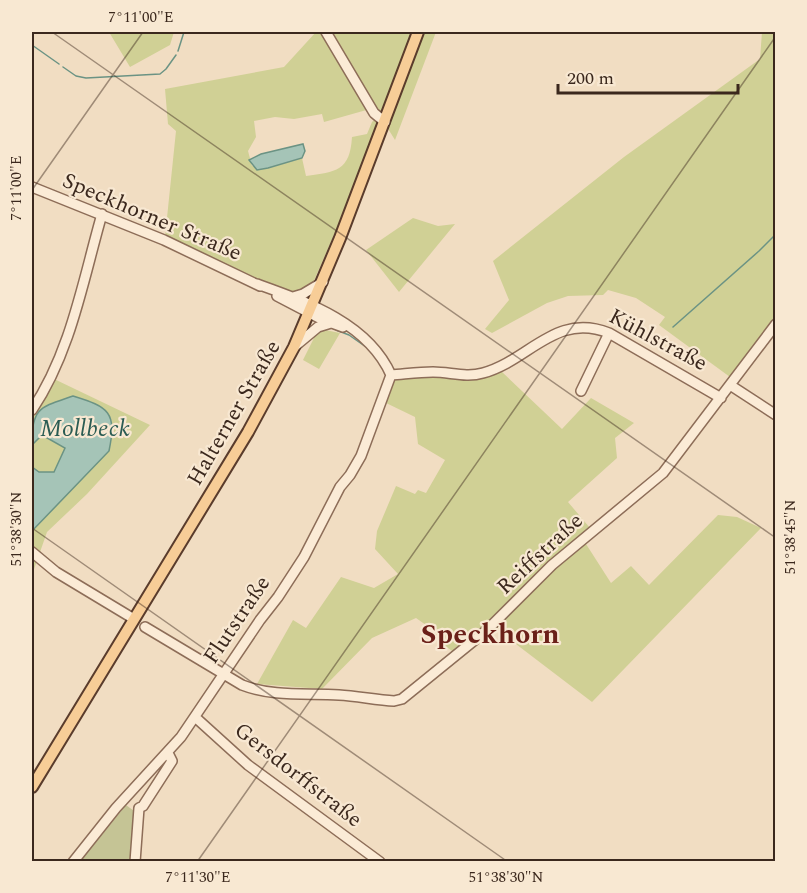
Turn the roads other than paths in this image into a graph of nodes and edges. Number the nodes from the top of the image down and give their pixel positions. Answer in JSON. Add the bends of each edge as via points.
{"nodes":[{"id":1,"x":326,"y":32,"type":"edge"},
{"id":2,"x":418,"y":32,"type":"edge"},
{"id":3,"x":385,"y":122,"type":"junction"},
{"id":4,"x":32,"y":187,"type":"edge"},
{"id":5,"x":102,"y":214,"type":"junction"},
{"id":6,"x":323,"y":282,"type":"junction"},
{"id":7,"x":257,"y":284,"type":"junction"},
{"id":8,"x":292,"y":297,"type":"junction"},
{"id":9,"x":311,"y":309,"type":"junction"},
{"id":10,"x":331,"y":323,"type":"junction"},
{"id":11,"x":776,"y":324,"type":"edge"},
{"id":12,"x":354,"y":331,"type":"junction"},
{"id":13,"x":609,"y":333,"type":"junction"},
{"id":14,"x":294,"y":347,"type":"junction"},
{"id":15,"x":391,"y":375,"type":"junction"},
{"id":16,"x":730,"y":385,"type":"junction"},
{"id":17,"x":581,"y":391,"type":"dead end"},
{"id":18,"x":721,"y":398,"type":"junction"},
{"id":19,"x":32,"y":410,"type":"edge"},
{"id":20,"x":776,"y":415,"type":"edge"},
{"id":21,"x":32,"y":552,"type":"edge"},
{"id":22,"x":131,"y":617,"type":"junction"},
{"id":23,"x":145,"y":627,"type":"dead end"},
{"id":24,"x":224,"y":674,"type":"junction"},
{"id":25,"x":195,"y":717,"type":"junction"},
{"id":26,"x":168,"y":753,"type":"junction"},
{"id":27,"x":32,"y":787,"type":"edge"},
{"id":28,"x":126,"y":797,"type":"junction"},
{"id":29,"x":139,"y":808,"type":"junction"},
{"id":30,"x":73,"y":861,"type":"edge"},
{"id":31,"x":135,"y":861,"type":"edge"},
{"id":32,"x":380,"y":861,"type":"edge"}],
"edges":[{"from":1,"to":3,"type":"street","via":[[374,113]]},
{"from":2,"to":3,"type":"main road","name":"Halterner Straße"},
{"from":3,"to":6,"type":"main road","name":"Halterner Straße"},
{"from":4,"to":5,"type":"street","name":"Speckhorner Straße"},
{"from":5,"to":7,"type":"street","name":"Speckhorner Straße"},
{"from":5,"to":19,"type":"street","via":[[63,349]]},
{"from":6,"to":8,"type":"street"},
{"from":6,"to":9,"type":"main road","name":"Halterner Straße"},
{"from":7,"to":8,"type":"street","name":"Speckhorner Straße"},
{"from":7,"to":9,"type":"street","name":"Speckhorner Straße"},
{"from":8,"to":9,"type":"street","name":"Speckhorner Straße"},
{"from":9,"to":10,"type":"street"},
{"from":9,"to":12,"type":"street","via":[[347,324]]},
{"from":9,"to":14,"type":"main road","name":"Halterner Straße"},
{"from":10,"to":12,"type":"street"},
{"from":10,"to":14,"type":"street","via":[[318,327]]},
{"from":11,"to":16,"type":"street","name":"Reiffstraße"},
{"from":12,"to":15,"type":"street","via":[[377,352]]},
{"from":13,"to":15,"type":"street","name":"Kühlstraße","via":[[590,327],[566,330],[482,374]]},
{"from":13,"to":17,"type":"street"},
{"from":13,"to":18,"type":"street","name":"Kühlstraße"},
{"from":14,"to":22,"type":"main road","name":"Halterner Straße","via":[[248,432]]},
{"from":15,"to":24,"type":"street","name":"Flutstraße","via":[[361,456],[340,487],[304,557]]},
{"from":16,"to":18,"type":"street","name":"Reiffstraße"},
{"from":16,"to":20,"type":"street","name":"Kühlstraße"},
{"from":18,"to":24,"type":"street","name":"Reiffstraße","via":[[663,473],[552,565],[487,630],[402,699],[278,694],[255,690]]},
{"from":21,"to":22,"type":"street","via":[[56,572]]},
{"from":22,"to":27,"type":"main road","name":"Halterner Straße"},
{"from":23,"to":24,"type":"street","name":"Reiffstraße"},
{"from":24,"to":25,"type":"street","name":"Flutstraße"},
{"from":25,"to":26,"type":"street","name":"Flutstraße"},
{"from":25,"to":32,"type":"street","name":"Gersdorffstraße","via":[[248,765]]},
{"from":26,"to":28,"type":"street","name":"Flutstraße"},
{"from":26,"to":29,"type":"street","via":[[172,761]]},
{"from":28,"to":29,"type":"street"},
{"from":28,"to":30,"type":"street","name":"Flutstraße"},
{"from":29,"to":31,"type":"street"}]}
